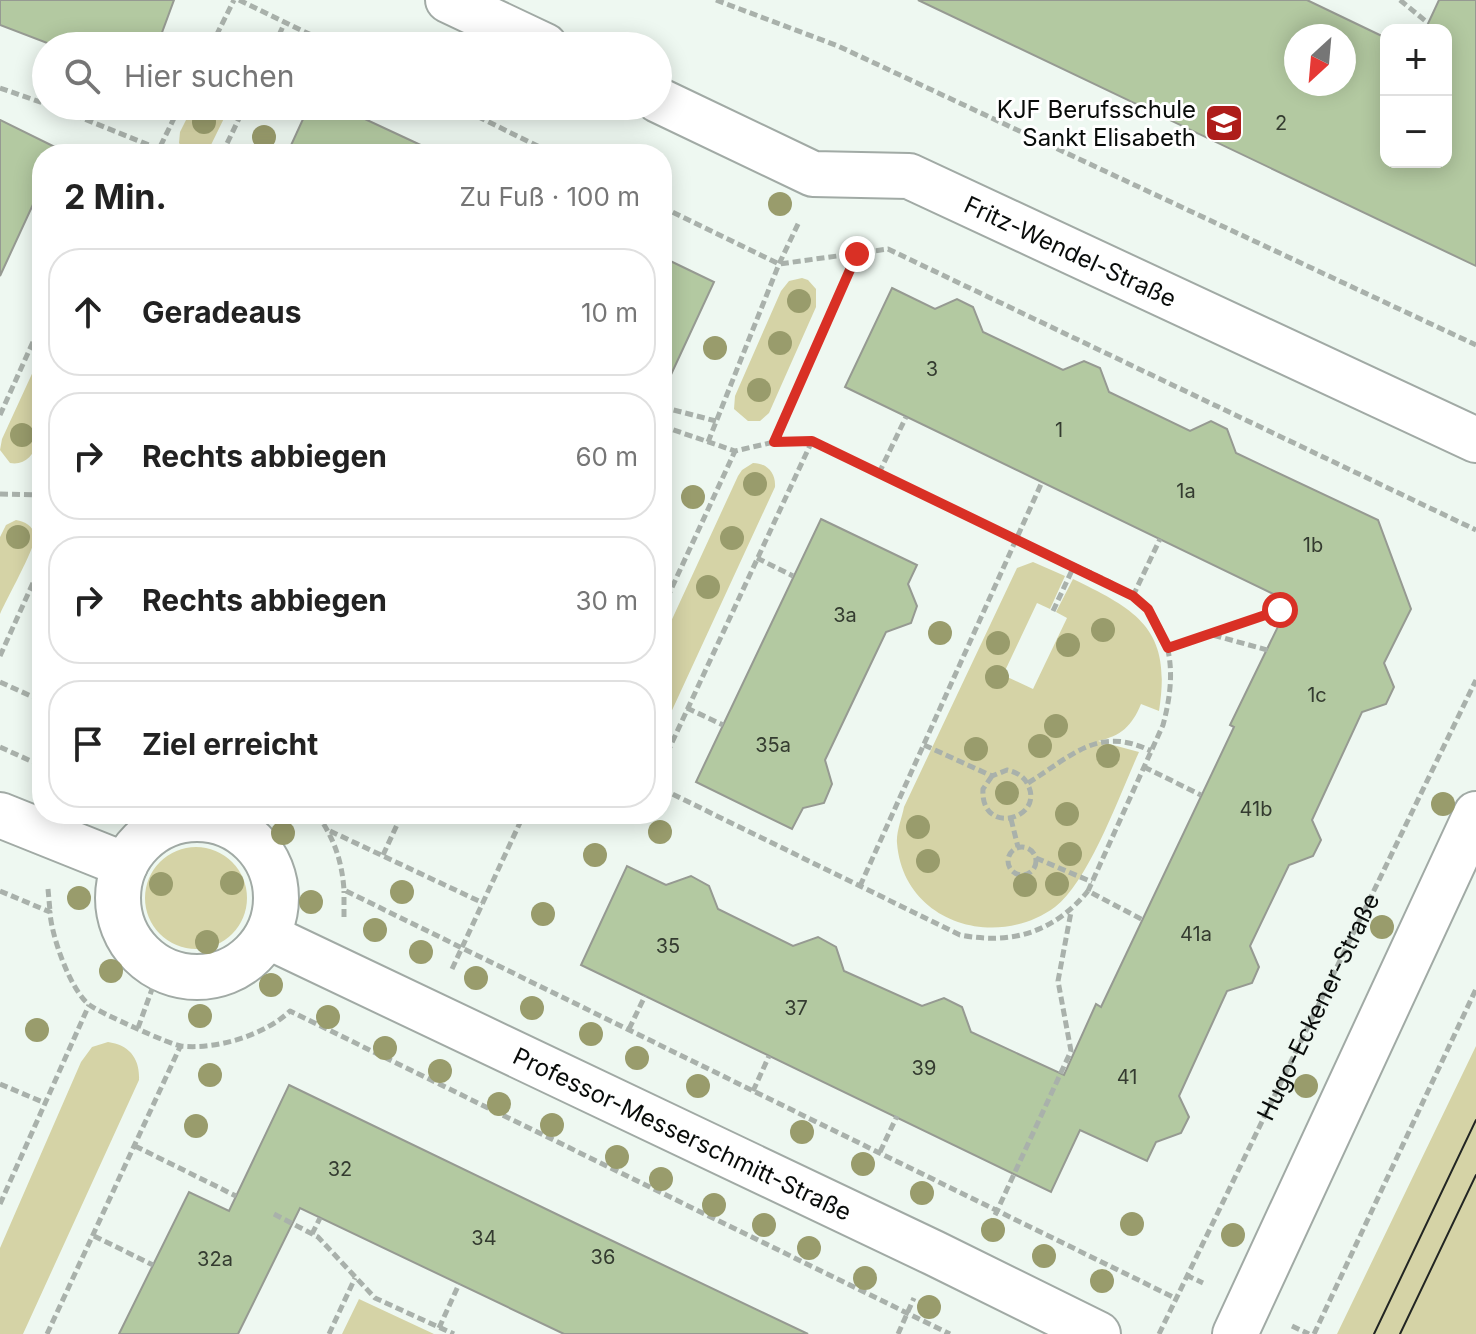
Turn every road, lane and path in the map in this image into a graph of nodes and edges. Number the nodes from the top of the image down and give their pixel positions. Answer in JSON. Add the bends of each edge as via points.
{"nodes":[{"id":1,"x":237,"y":0,"type":"edge"},
{"id":2,"x":265,"y":0,"type":"edge"},
{"id":3,"x":448,"y":0,"type":"edge"},
{"id":4,"x":716,"y":0,"type":"edge"},
{"id":5,"x":1400,"y":0,"type":"edge"},
{"id":6,"x":260,"y":10,"type":"junction"},
{"id":7,"x":285,"y":22,"type":"junction"},
{"id":8,"x":1428,"y":23,"type":"dead end"},
{"id":9,"x":219,"y":32,"type":"edge"},
{"id":10,"x":280,"y":32,"type":"edge"},
{"id":11,"x":305,"y":32,"type":"edge"},
{"id":12,"x":515,"y":32,"type":"edge"},
{"id":13,"x":0,"y":88,"type":"edge"},
{"id":14,"x":32,"y":99,"type":"edge"},
{"id":15,"x":672,"y":107,"type":"edge"},
{"id":16,"x":85,"y":120,"type":"edge"},
{"id":17,"x":173,"y":120,"type":"edge"},
{"id":18,"x":238,"y":120,"type":"edge"},
{"id":19,"x":485,"y":120,"type":"edge"},
{"id":20,"x":142,"y":144,"type":"edge"},
{"id":21,"x":162,"y":144,"type":"edge"},
{"id":22,"x":227,"y":144,"type":"edge"},
{"id":23,"x":534,"y":144,"type":"edge"},
{"id":24,"x":672,"y":212,"type":"edge"},
{"id":25,"x":857,"y":254,"type":"junction"},
{"id":26,"x":779,"y":264,"type":"junction"},
{"id":27,"x":32,"y":344,"type":"edge"},
{"id":28,"x":1476,"y":345,"type":"edge"},
{"id":29,"x":672,"y":410,"type":"edge"},
{"id":30,"x":0,"y":415,"type":"edge"},
{"id":31,"x":906,"y":417,"type":"dead end"},
{"id":32,"x":716,"y":421,"type":"junction"},
{"id":33,"x":672,"y":429,"type":"edge"},
{"id":34,"x":1476,"y":440,"type":"edge"},
{"id":35,"x":812,"y":441,"type":"junction"},
{"id":36,"x":708,"y":442,"type":"junction"},
{"id":37,"x":774,"y":442,"type":"junction"},
{"id":38,"x":735,"y":451,"type":"junction"},
{"id":39,"x":879,"y":473,"type":"junction"},
{"id":40,"x":1042,"y":482,"type":"dead end"},
{"id":41,"x":0,"y":494,"type":"edge"},
{"id":42,"x":32,"y":495,"type":"edge"},
{"id":43,"x":1476,"y":530,"type":"edge"},
{"id":44,"x":1016,"y":539,"type":"junction"},
{"id":45,"x":1160,"y":539,"type":"dead end"},
{"id":46,"x":757,"y":558,"type":"junction"},
{"id":47,"x":1074,"y":566,"type":"junction"},
{"id":48,"x":793,"y":576,"type":"dead end"},
{"id":49,"x":32,"y":585,"type":"edge"},
{"id":50,"x":672,"y":587,"type":"edge"},
{"id":51,"x":1133,"y":596,"type":"junction"},
{"id":52,"x":1285,"y":600,"type":"dead end"},
{"id":53,"x":1053,"y":611,"type":"dead end"},
{"id":54,"x":1209,"y":634,"type":"junction"},
{"id":55,"x":1168,"y":648,"type":"junction"},
{"id":56,"x":1271,"y":651,"type":"dead end"},
{"id":57,"x":0,"y":656,"type":"edge"},
{"id":58,"x":1476,"y":680,"type":"edge"},
{"id":59,"x":0,"y":682,"type":"edge"},
{"id":60,"x":32,"y":696,"type":"edge"},
{"id":61,"x":687,"y":708,"type":"junction"},
{"id":62,"x":723,"y":725,"type":"dead end"},
{"id":63,"x":672,"y":742,"type":"edge"},
{"id":64,"x":924,"y":745,"type":"junction"},
{"id":65,"x":0,"y":747,"type":"edge"},
{"id":66,"x":1151,"y":751,"type":"junction"},
{"id":67,"x":32,"y":761,"type":"edge"},
{"id":68,"x":1144,"y":767,"type":"junction"},
{"id":69,"x":992,"y":776,"type":"junction"},
{"id":70,"x":1028,"y":783,"type":"junction"},
{"id":71,"x":672,"y":794,"type":"edge"},
{"id":72,"x":1201,"y":795,"type":"dead end"},
{"id":73,"x":1476,"y":814,"type":"edge"},
{"id":74,"x":0,"y":815,"type":"edge"},
{"id":75,"x":1011,"y":819,"type":"junction"},
{"id":76,"x":171,"y":824,"type":"edge"},
{"id":77,"x":218,"y":824,"type":"edge"},
{"id":78,"x":324,"y":824,"type":"edge"},
{"id":79,"x":397,"y":824,"type":"edge"},
{"id":80,"x":519,"y":824,"type":"edge"},
{"id":81,"x":329,"y":830,"type":"junction"},
{"id":82,"x":1018,"y":847,"type":"junction"},
{"id":83,"x":383,"y":855,"type":"junction"},
{"id":84,"x":1036,"y":858,"type":"junction"},
{"id":85,"x":125,"y":865,"type":"junction"},
{"id":86,"x":1092,"y":882,"type":"junction"},
{"id":87,"x":860,"y":886,"type":"junction"},
{"id":88,"x":0,"y":891,"type":"edge"},
{"id":89,"x":1088,"y":891,"type":"junction"},
{"id":90,"x":483,"y":903,"type":"junction"},
{"id":91,"x":1072,"y":911,"type":"junction"},
{"id":92,"x":1143,"y":920,"type":"dead end"},
{"id":93,"x":267,"y":936,"type":"junction"},
{"id":94,"x":462,"y":947,"type":"junction"},
{"id":95,"x":160,"y":967,"type":"junction"},
{"id":96,"x":1476,"y":989,"type":"edge"},
{"id":97,"x":645,"y":996,"type":"dead end"},
{"id":98,"x":89,"y":1005,"type":"junction"},
{"id":99,"x":138,"y":1028,"type":"junction"},
{"id":100,"x":629,"y":1029,"type":"junction"},
{"id":101,"x":180,"y":1047,"type":"junction"},
{"id":102,"x":769,"y":1056,"type":"dead end"},
{"id":103,"x":0,"y":1084,"type":"edge"},
{"id":104,"x":753,"y":1091,"type":"junction"},
{"id":105,"x":45,"y":1103,"type":"junction"},
{"id":106,"x":897,"y":1116,"type":"dead end"},
{"id":107,"x":135,"y":1146,"type":"junction"},
{"id":108,"x":880,"y":1152,"type":"junction"},
{"id":109,"x":236,"y":1196,"type":"dead end"},
{"id":110,"x":0,"y":1204,"type":"edge"},
{"id":111,"x":997,"y":1211,"type":"junction"},
{"id":112,"x":274,"y":1214,"type":"dead end"},
{"id":113,"x":320,"y":1218,"type":"dead end"},
{"id":114,"x":312,"y":1234,"type":"junction"},
{"id":115,"x":94,"y":1236,"type":"junction"},
{"id":116,"x":153,"y":1265,"type":"dead end"},
{"id":117,"x":355,"y":1278,"type":"junction"},
{"id":118,"x":459,"y":1284,"type":"dead end"},
{"id":119,"x":1175,"y":1298,"type":"junction"},
{"id":120,"x":439,"y":1328,"type":"junction"},
{"id":121,"x":47,"y":1334,"type":"edge"},
{"id":122,"x":329,"y":1334,"type":"edge"},
{"id":123,"x":454,"y":1334,"type":"edge"},
{"id":124,"x":950,"y":1334,"type":"edge"},
{"id":125,"x":1098,"y":1334,"type":"edge"},
{"id":126,"x":1159,"y":1334,"type":"edge"},
{"id":127,"x":1235,"y":1334,"type":"edge"},
{"id":128,"x":1314,"y":1334,"type":"edge"}],
"edges":[{"from":1,"to":6,"type":"path"},
{"from":1,"to":9,"type":"path"},
{"from":2,"to":6,"type":"path"},
{"from":3,"to":12,"type":"street"},
{"from":4,"to":28,"type":"path","via":[[838,46]]},
{"from":5,"to":8,"type":"path"},
{"from":6,"to":7,"type":"path"},
{"from":7,"to":10,"type":"path"},
{"from":7,"to":11,"type":"path"},
{"from":13,"to":14,"type":"path"},
{"from":15,"to":34,"type":"street","name":"Fritz-Wendel-Straße","via":[[813,174],[909,176]]},
{"from":16,"to":20,"type":"path"},
{"from":17,"to":21,"type":"path"},
{"from":18,"to":22,"type":"path"},
{"from":19,"to":23,"type":"path"},
{"from":24,"to":26,"type":"path"},
{"from":25,"to":26,"type":"path"},
{"from":25,"to":37,"type":"path"},
{"from":25,"to":43,"type":"path","via":[[888,249]]},
{"from":26,"to":32,"type":"path"},
{"from":27,"to":30,"type":"path"},
{"from":29,"to":32,"type":"path"},
{"from":31,"to":39,"type":"path"},
{"from":32,"to":36,"type":"path"},
{"from":33,"to":36,"type":"path"},
{"from":35,"to":37,"type":"path"},
{"from":35,"to":39,"type":"path"},
{"from":35,"to":46,"type":"path"},
{"from":36,"to":38,"type":"path"},
{"from":37,"to":38,"type":"path"},
{"from":38,"to":50,"type":"path"},
{"from":39,"to":44,"type":"path"},
{"from":40,"to":44,"type":"path"},
{"from":41,"to":42,"type":"path"},
{"from":44,"to":47,"type":"path"},
{"from":44,"to":64,"type":"path"},
{"from":45,"to":51,"type":"path"},
{"from":46,"to":48,"type":"path"},
{"from":46,"to":61,"type":"path"},
{"from":47,"to":51,"type":"path"},
{"from":47,"to":53,"type":"path"},
{"from":49,"to":57,"type":"path"},
{"from":51,"to":55,"type":"path","via":[[1148,609]]},
{"from":52,"to":54,"type":"path","via":[[1280,610]]},
{"from":54,"to":55,"type":"path"},
{"from":54,"to":56,"type":"path"},
{"from":55,"to":66,"type":"path","via":[[1173,673],[1170,699]]},
{"from":58,"to":119,"type":"path","name":"Hugo-Eckener-Straße"},
{"from":59,"to":60,"type":"path"},
{"from":61,"to":62,"type":"path"},
{"from":61,"to":63,"type":"path"},
{"from":64,"to":69,"type":"path"},
{"from":64,"to":87,"type":"path"},
{"from":65,"to":67,"type":"path"},
{"from":66,"to":68,"type":"path"},
{"from":66,"to":70,"type":"path","via":[[1130,741],[1096,741]]},
{"from":68,"to":72,"type":"path"},
{"from":68,"to":86,"type":"path"},
{"from":69,"to":70,"type":"path","via":[[1007,770]]},
{"from":69,"to":75,"type":"path","via":[[983,789],[984,805],[995,816]]},
{"from":70,"to":75,"type":"path","via":[[1028,805]]},
{"from":71,"to":87,"type":"path"},
{"from":73,"to":127,"type":"street"},
{"from":74,"to":85,"type":"street"},
{"from":75,"to":82,"type":"path"},
{"from":76,"to":85,"type":"street","via":[[144,839]]},
{"from":77,"to":93,"type":"street","via":[[240,831],[267,860],[276,899]]},
{"from":78,"to":81,"type":"path"},
{"from":79,"to":83,"type":"path"},
{"from":80,"to":90,"type":"path"},
{"from":81,"to":83,"type":"path"},
{"from":81,"to":94,"type":"path","via":[[342,864],[344,890]]},
{"from":82,"to":84,"type":"path","via":[[1031,849]]},
{"from":82,"to":84,"type":"path","via":[[1008,861],[1014,872],[1027,874]]},
{"from":83,"to":90,"type":"path"},
{"from":84,"to":86,"type":"path"},
{"from":85,"to":95,"type":"street","via":[[119,884],[122,924],[143,956]]},
{"from":86,"to":89,"type":"path"},
{"from":87,"to":91,"type":"path","via":[[960,935],[983,940],[1044,929]]},
{"from":88,"to":98,"type":"path","via":[[50,912],[50,929],[68,973]]},
{"from":89,"to":91,"type":"path"},
{"from":89,"to":92,"type":"path"},
{"from":90,"to":94,"type":"path"},
{"from":91,"to":111,"type":"path","via":[[1058,981],[1074,1053]]},
{"from":93,"to":95,"type":"street","via":[[246,960],[219,975],[189,976]]},
{"from":93,"to":125,"type":"street","name":"Professor-Messerschmitt-Straße"},
{"from":94,"to":100,"type":"path"},
{"from":95,"to":99,"type":"path"},
{"from":96,"to":128,"type":"path"},
{"from":97,"to":100,"type":"path"},
{"from":98,"to":99,"type":"path"},
{"from":98,"to":105,"type":"path"},
{"from":99,"to":101,"type":"path"},
{"from":100,"to":104,"type":"path"},
{"from":101,"to":107,"type":"path"},
{"from":101,"to":124,"type":"path","via":[[234,1042],[278,1023],[290,1011]]},
{"from":102,"to":104,"type":"path"},
{"from":103,"to":105,"type":"path"},
{"from":104,"to":108,"type":"path"},
{"from":105,"to":110,"type":"path"},
{"from":106,"to":108,"type":"path"},
{"from":107,"to":109,"type":"path"},
{"from":107,"to":115,"type":"path"},
{"from":108,"to":111,"type":"path"},
{"from":111,"to":119,"type":"path"},
{"from":112,"to":114,"type":"path"},
{"from":113,"to":114,"type":"path"},
{"from":114,"to":117,"type":"path"},
{"from":115,"to":116,"type":"path"},
{"from":115,"to":121,"type":"path"},
{"from":117,"to":120,"type":"path","via":[[375,1298]]},
{"from":117,"to":122,"type":"path"},
{"from":118,"to":120,"type":"path"},
{"from":119,"to":126,"type":"path","name":"Hugo-Eckener-Straße"},
{"from":120,"to":123,"type":"path"}]}
